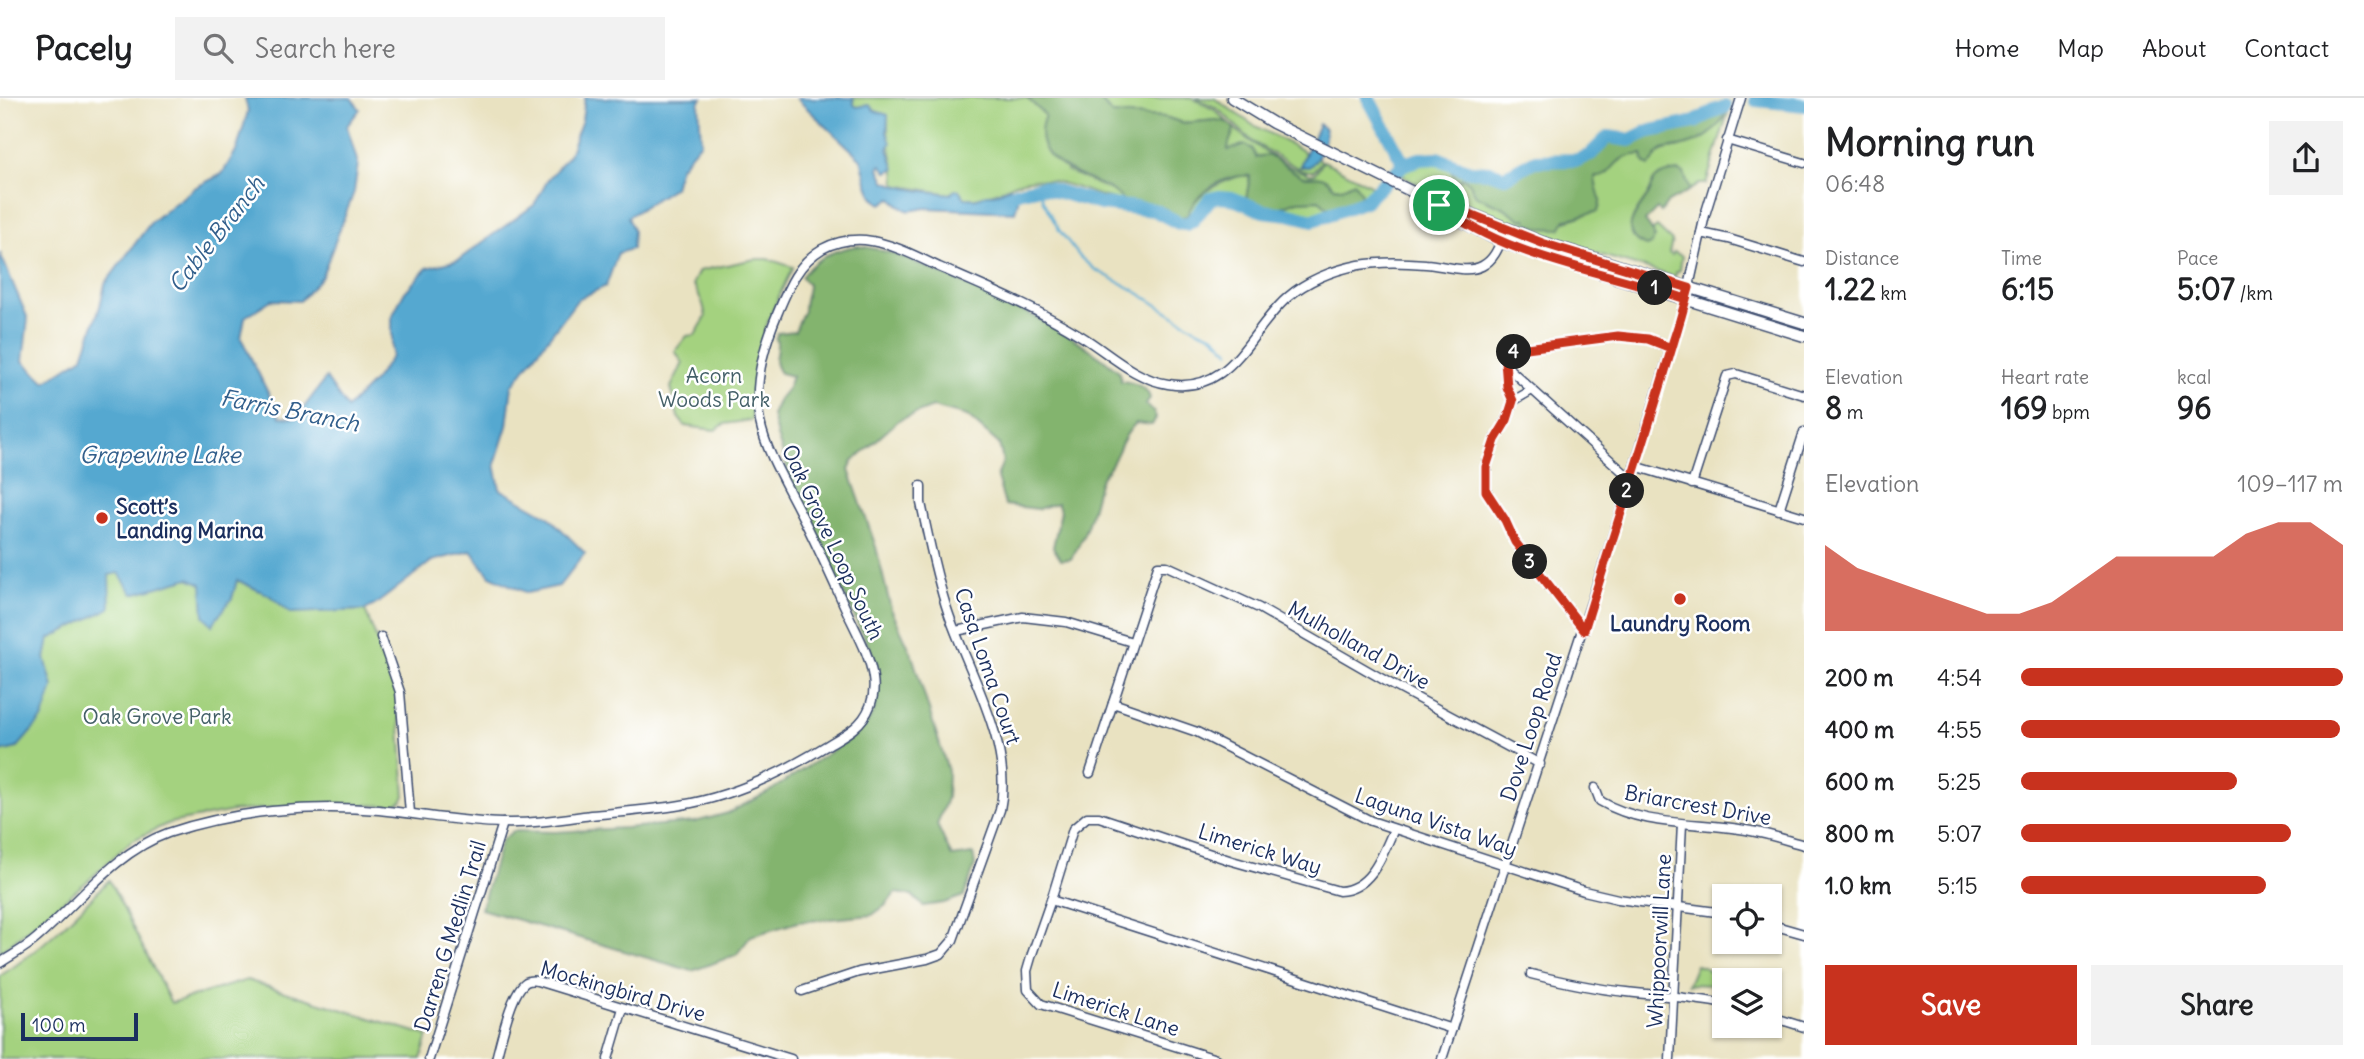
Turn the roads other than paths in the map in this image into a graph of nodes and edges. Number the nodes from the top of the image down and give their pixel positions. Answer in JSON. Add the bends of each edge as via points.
{"nodes":[{"id":1,"x":1232,"y":98,"type":"edge"},
{"id":2,"x":1741,"y":98,"type":"edge"},
{"id":3,"x":1727,"y":140,"type":"junction"},
{"id":4,"x":1804,"y":163,"type":"edge"},
{"id":5,"x":1439,"y":205,"type":"junction"},
{"id":6,"x":1506,"y":229,"type":"junction"},
{"id":7,"x":1700,"y":233,"type":"junction"},
{"id":8,"x":1501,"y":242,"type":"junction"},
{"id":9,"x":1804,"y":262,"type":"edge"},
{"id":10,"x":1689,"y":288,"type":"junction"},
{"id":11,"x":1686,"y":299,"type":"junction"},
{"id":12,"x":1804,"y":323,"type":"edge"},
{"id":13,"x":1804,"y":336,"type":"edge"},
{"id":14,"x":1671,"y":348,"type":"junction"},
{"id":15,"x":1506,"y":365,"type":"junction"},
{"id":16,"x":1532,"y":390,"type":"junction"},
{"id":17,"x":1804,"y":395,"type":"edge"},
{"id":18,"x":1513,"y":401,"type":"junction"},
{"id":19,"x":1804,"y":432,"type":"edge"},
{"id":20,"x":1635,"y":466,"type":"junction"},
{"id":21,"x":1631,"y":479,"type":"junction"},
{"id":22,"x":1692,"y":484,"type":"junction"},
{"id":23,"x":921,"y":486,"type":"dead end"},
{"id":24,"x":1779,"y":510,"type":"junction"},
{"id":25,"x":1804,"y":517,"type":"edge"},
{"id":26,"x":1584,"y":630,"type":"junction"},
{"id":27,"x":956,"y":631,"type":"junction"},
{"id":28,"x":381,"y":637,"type":"dead end"},
{"id":29,"x":1132,"y":642,"type":"junction"},
{"id":30,"x":1112,"y":703,"type":"junction"},
{"id":31,"x":1540,"y":764,"type":"junction"},
{"id":32,"x":1090,"y":773,"type":"dead end"},
{"id":33,"x":1595,"y":788,"type":"dead end"},
{"id":34,"x":410,"y":813,"type":"junction"},
{"id":35,"x":1087,"y":817,"type":"joint"},
{"id":36,"x":503,"y":823,"type":"junction"},
{"id":37,"x":1682,"y":824,"type":"junction"},
{"id":38,"x":1394,"y":829,"type":"junction"},
{"id":39,"x":1804,"y":845,"type":"edge"},
{"id":40,"x":1506,"y":865,"type":"junction"},
{"id":41,"x":1051,"y":900,"type":"junction"},
{"id":42,"x":1679,"y":907,"type":"junction"},
{"id":43,"x":1712,"y":911,"type":"edge"},
{"id":44,"x":1782,"y":928,"type":"edge"},
{"id":45,"x":1804,"y":934,"type":"edge"},
{"id":46,"x":0,"y":964,"type":"edge"},
{"id":47,"x":1531,"y":974,"type":"dead end"},
{"id":48,"x":802,"y":991,"type":"dead end"},
{"id":49,"x":1674,"y":995,"type":"junction"},
{"id":50,"x":1712,"y":1002,"type":"edge"},
{"id":51,"x":623,"y":1008,"type":"junction"},
{"id":52,"x":1782,"y":1020,"type":"edge"},
{"id":53,"x":1804,"y":1027,"type":"edge"},
{"id":54,"x":1452,"y":1029,"type":"junction"},
{"id":55,"x":429,"y":1059,"type":"edge"},
{"id":56,"x":496,"y":1059,"type":"edge"},
{"id":57,"x":608,"y":1059,"type":"edge"},
{"id":58,"x":791,"y":1059,"type":"edge"},
{"id":59,"x":1216,"y":1059,"type":"edge"},
{"id":60,"x":1442,"y":1059,"type":"edge"},
{"id":61,"x":1670,"y":1059,"type":"edge"}],
"edges":[{"from":1,"to":5,"type":"main road"},
{"from":2,"to":3,"type":"street","name":"Dove Loop Road"},
{"from":3,"to":4,"type":"street"},
{"from":3,"to":7,"type":"street","name":"Dove Loop Road"},
{"from":5,"to":6,"type":"main road"},
{"from":5,"to":8,"type":"main road"},
{"from":6,"to":8,"type":"street","name":"Oak Grove Loop South"},
{"from":6,"to":10,"type":"main road"},
{"from":7,"to":9,"type":"street"},
{"from":7,"to":10,"type":"street","name":"Dove Loop Road"},
{"from":8,"to":11,"type":"main road"},
{"from":8,"to":36,"type":"street","name":"Oak Grove Loop South","via":[[1489,261],[1477,268],[1378,262],[1326,275],[1289,296],[1220,373],[1184,386],[1130,370],[1050,318],[895,247],[858,240],[822,249],[800,268],[773,322],[758,413],[772,457],[870,665],[874,687],[867,713],[854,729],[794,764],[704,800]]},
{"from":10,"to":11,"type":"street","name":"Dove Loop Road"},
{"from":10,"to":12,"type":"main road"},
{"from":11,"to":13,"type":"main road"},
{"from":11,"to":14,"type":"street","name":"Dove Loop Road"},
{"from":14,"to":15,"type":"street","via":[[1648,339],[1618,336],[1519,349],[1507,357]]},
{"from":14,"to":20,"type":"street","name":"Dove Loop Road"},
{"from":15,"to":16,"type":"street"},
{"from":15,"to":18,"type":"street"},
{"from":16,"to":18,"type":"street"},
{"from":16,"to":21,"type":"street"},
{"from":17,"to":22,"type":"street","via":[[1736,374],[1727,376]]},
{"from":18,"to":26,"type":"street","via":[[1486,467],[1486,491],[1515,542]]},
{"from":19,"to":24,"type":"street"},
{"from":20,"to":21,"type":"street","name":"Dove Loop Road"},
{"from":20,"to":22,"type":"street"},
{"from":21,"to":26,"type":"street","name":"Dove Loop Road"},
{"from":22,"to":24,"type":"street"},
{"from":23,"to":27,"type":"street","name":"Casa Loma Court","via":[[934,561]]},
{"from":24,"to":25,"type":"street"},
{"from":26,"to":31,"type":"street","name":"Dove Loop Road"},
{"from":27,"to":29,"type":"street","via":[[1023,617],[1066,622]]},
{"from":27,"to":48,"type":"street","name":"Casa Loma Court","via":[[996,738],[1004,791],[953,940],[941,954],[927,959],[859,972]]},
{"from":28,"to":34,"type":"street","via":[[400,692]]},
{"from":29,"to":30,"type":"street"},
{"from":29,"to":31,"type":"street","name":"Mulholland Drive","via":[[1158,566],[1167,566],[1259,608]]},
{"from":30,"to":32,"type":"street"},
{"from":30,"to":38,"type":"street","name":"Laguna Vista Way","via":[[1197,732],[1349,811]]},
{"from":31,"to":40,"type":"street","name":"Dove Loop Road"},
{"from":33,"to":37,"type":"street","name":"Briarcrest Drive","via":[[1600,801],[1610,807]]},
{"from":34,"to":36,"type":"street","name":"Oak Grove Loop South"},
{"from":34,"to":46,"type":"street","name":"Oak Grove Loop South","via":[[288,810],[209,822],[163,835],[125,858],[33,941]]},
{"from":35,"to":38,"type":"street","name":"Limerick Way","via":[[1100,817],[1339,891],[1353,888],[1371,874]]},
{"from":35,"to":41,"type":"street","name":"Limerick Lane","via":[[1073,829]]},
{"from":36,"to":55,"type":"street","name":"Darren G Medlin Trail"},
{"from":37,"to":39,"type":"street","name":"Briarcrest Drive","via":[[1751,831]]},
{"from":37,"to":42,"type":"street","name":"Whippoorwill Lane"},
{"from":38,"to":40,"type":"street","name":"Laguna Vista Way"},
{"from":40,"to":42,"type":"street","name":"Laguna Vista Way","via":[[1584,891]]},
{"from":40,"to":54,"type":"street","name":"Dove Loop Road"},
{"from":41,"to":54,"type":"street"},
{"from":41,"to":59,"type":"street","name":"Limerick Lane","via":[[1027,971],[1028,990],[1036,1001]]},
{"from":42,"to":43,"type":"street","name":"Laguna Vista Way"},
{"from":42,"to":49,"type":"street","name":"Whippoorwill Lane"},
{"from":44,"to":45,"type":"street"},
{"from":47,"to":49,"type":"street","via":[[1579,986]]},
{"from":49,"to":50,"type":"street"},
{"from":49,"to":61,"type":"street","name":"Whippoorwill Lane"},
{"from":51,"to":56,"type":"street","name":"Mockingbird Drive","via":[[530,980],[513,1001]]},
{"from":51,"to":57,"type":"street"},
{"from":51,"to":58,"type":"street","name":"Mockingbird Drive"},
{"from":52,"to":53,"type":"street"},
{"from":54,"to":60,"type":"street","name":"Dove Loop Road"}]}
